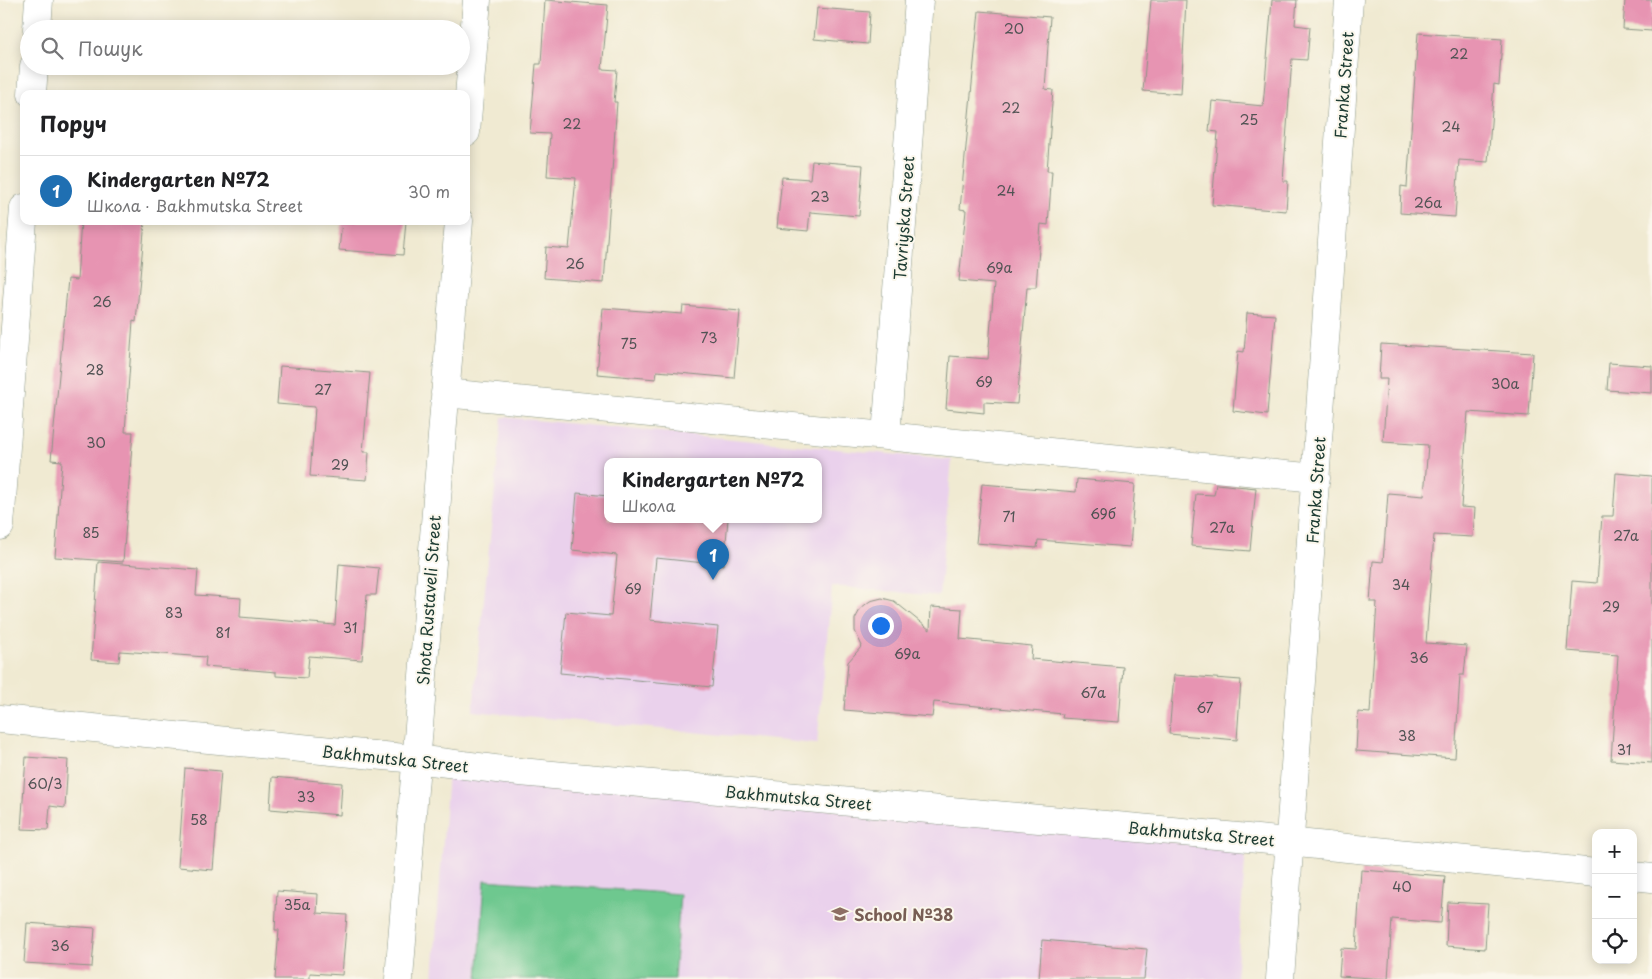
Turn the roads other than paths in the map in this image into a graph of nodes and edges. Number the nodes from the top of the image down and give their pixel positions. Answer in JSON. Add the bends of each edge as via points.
{"nodes":[{"id":1,"x":39,"y":0,"type":"edge"},
{"id":2,"x":477,"y":0,"type":"edge"},
{"id":3,"x":919,"y":0,"type":"edge"},
{"id":4,"x":1348,"y":0,"type":"edge"},
{"id":5,"x":38,"y":20,"type":"edge"},
{"id":6,"x":33,"y":75,"type":"edge"},
{"id":7,"x":32,"y":90,"type":"edge"},
{"id":8,"x":470,"y":90,"type":"edge"},
{"id":9,"x":23,"y":225,"type":"edge"},
{"id":10,"x":459,"y":225,"type":"edge"},
{"id":11,"x":445,"y":393,"type":"junction"},
{"id":12,"x":886,"y":436,"type":"junction"},
{"id":13,"x":1316,"y":478,"type":"junction"},
{"id":14,"x":0,"y":526,"type":"edge"},
{"id":15,"x":0,"y":719,"type":"edge"},
{"id":16,"x":415,"y":759,"type":"junction"},
{"id":17,"x":1291,"y":842,"type":"junction"},
{"id":18,"x":1592,"y":873,"type":"edge"},
{"id":19,"x":1637,"y":876,"type":"edge"},
{"id":20,"x":1652,"y":878,"type":"edge"},
{"id":21,"x":399,"y":979,"type":"edge"},
{"id":22,"x":1280,"y":979,"type":"edge"}],
"edges":[{"from":1,"to":5,"type":"street"},
{"from":2,"to":8,"type":"street"},
{"from":3,"to":12,"type":"street","name":"Tavriyska Street"},
{"from":4,"to":13,"type":"street","name":"Franka Street"},
{"from":6,"to":7,"type":"street"},
{"from":9,"to":14,"type":"street"},
{"from":10,"to":11,"type":"street","name":"Shota Rustaveli Street"},
{"from":11,"to":12,"type":"street"},
{"from":11,"to":16,"type":"street","name":"Shota Rustaveli Street"},
{"from":12,"to":13,"type":"street"},
{"from":13,"to":17,"type":"street","name":"Franka Street"},
{"from":15,"to":16,"type":"street","name":"Bakhmutska Street"},
{"from":16,"to":17,"type":"street","name":"Bakhmutska Street","via":[[520,772]]},
{"from":16,"to":21,"type":"street","name":"Shota Rustaveli Street"},
{"from":17,"to":18,"type":"street","name":"Bakhmutska Street"},
{"from":17,"to":22,"type":"street","name":"Franka Street"},
{"from":19,"to":20,"type":"street"}]}
